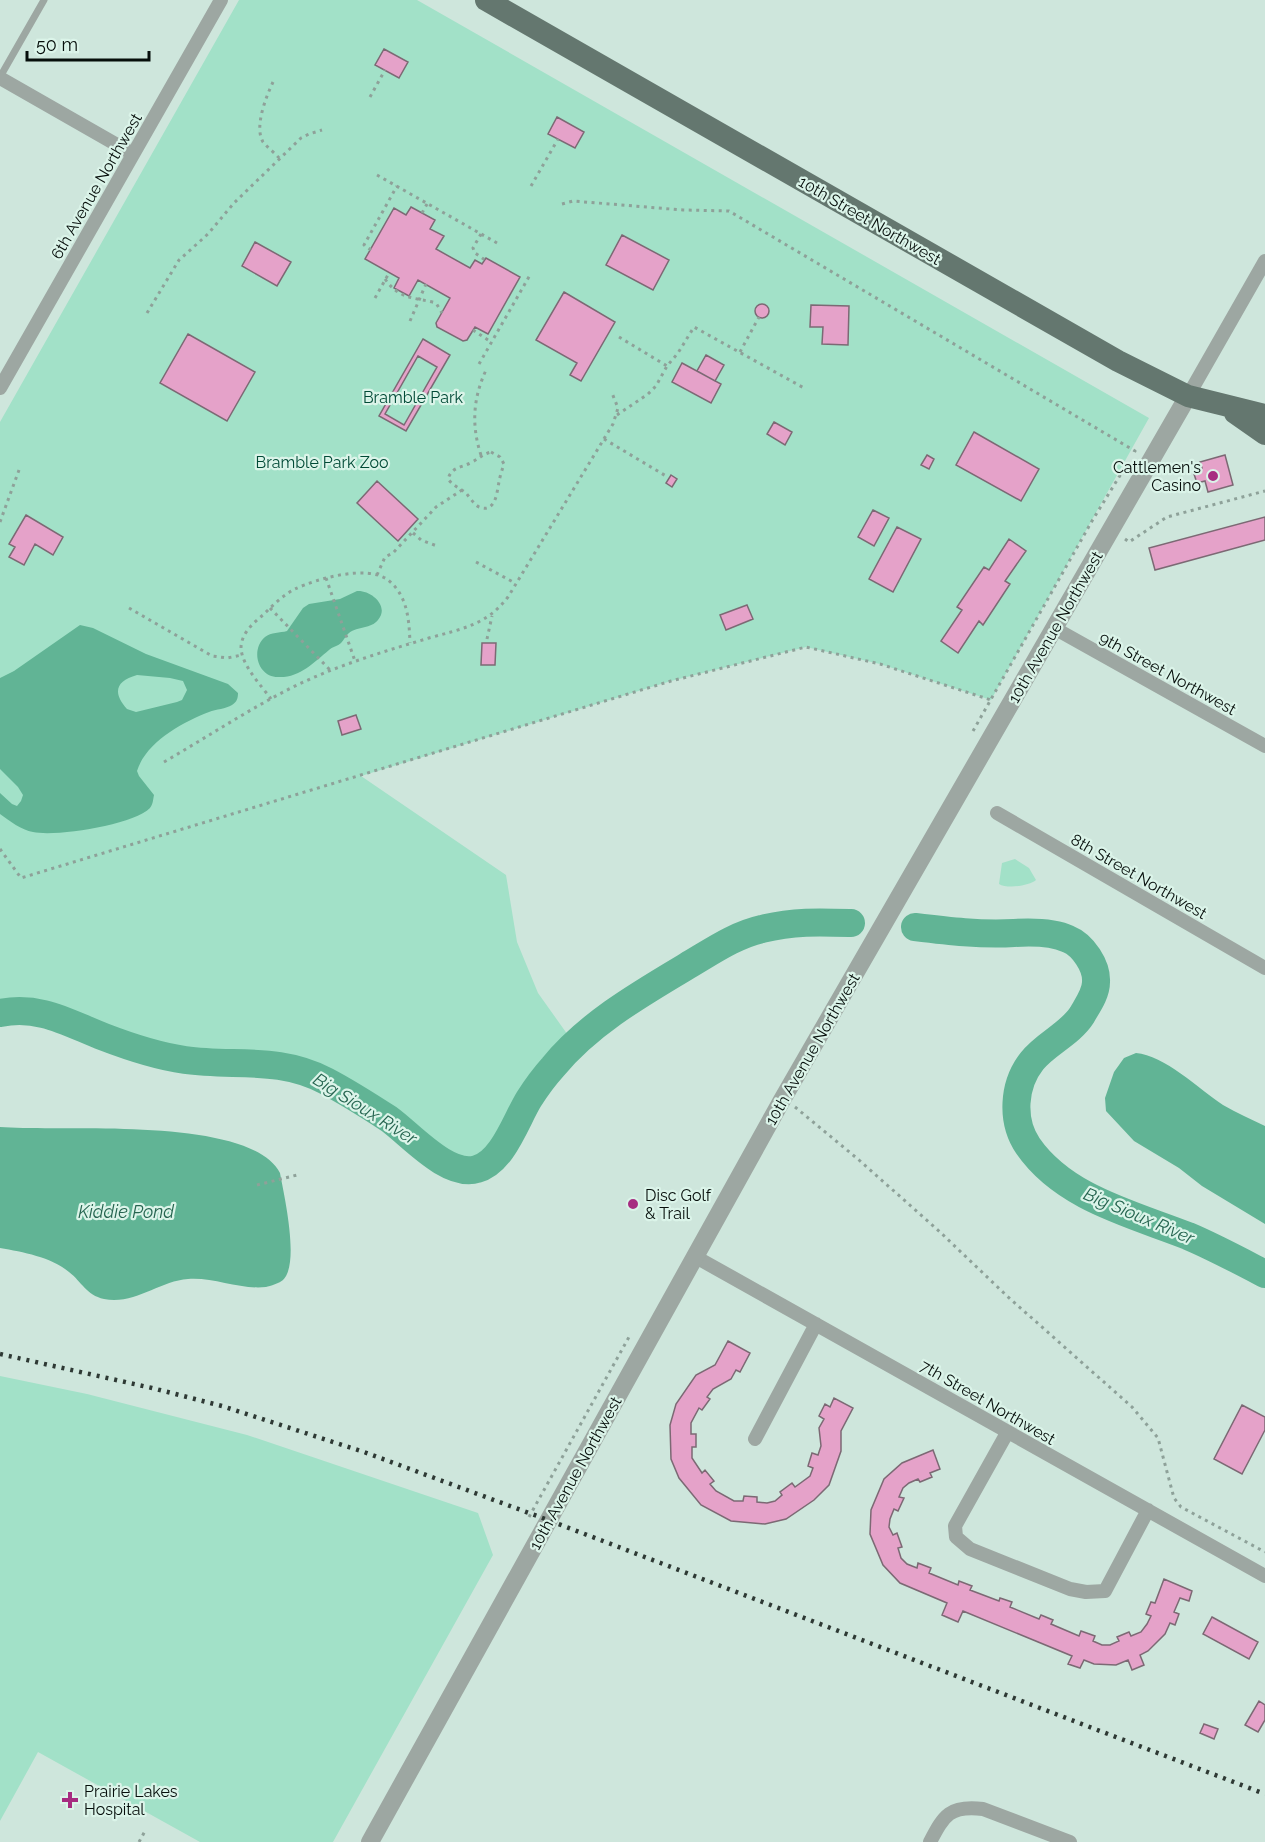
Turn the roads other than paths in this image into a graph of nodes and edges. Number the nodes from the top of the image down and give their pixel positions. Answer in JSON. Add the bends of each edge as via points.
{"nodes":[{"id":1,"x":44,"y":0,"type":"edge"},
{"id":2,"x":221,"y":0,"type":"edge"},
{"id":3,"x":486,"y":0,"type":"edge"},
{"id":4,"x":0,"y":77,"type":"edge"},
{"id":5,"x":133,"y":154,"type":"junction"},
{"id":6,"x":1265,"y":261,"type":"edge"},
{"id":7,"x":0,"y":388,"type":"edge"},
{"id":8,"x":1188,"y":396,"type":"junction"},
{"id":9,"x":1224,"y":406,"type":"junction"},
{"id":10,"x":1265,"y":415,"type":"edge"},
{"id":11,"x":1265,"y":434,"type":"edge"},
{"id":12,"x":1054,"y":628,"type":"junction"},
{"id":13,"x":1265,"y":746,"type":"edge"},
{"id":14,"x":997,"y":813,"type":"dead end"},
{"id":15,"x":1265,"y":968,"type":"edge"},
{"id":16,"x":694,"y":1256,"type":"junction"},
{"id":17,"x":816,"y":1324,"type":"junction"},
{"id":18,"x":1007,"y":1433,"type":"junction"},
{"id":19,"x":755,"y":1439,"type":"dead end"},
{"id":20,"x":1148,"y":1510,"type":"junction"},
{"id":21,"x":1265,"y":1576,"type":"edge"},
{"id":22,"x":370,"y":1842,"type":"edge"},
{"id":23,"x":930,"y":1842,"type":"edge"},
{"id":24,"x":1070,"y":1842,"type":"edge"}],
"edges":[{"from":1,"to":4,"type":"lane"},
{"from":2,"to":5,"type":"street","name":"6th Avenue Northwest"},
{"from":3,"to":8,"type":"main road","name":"10th Street Northwest","via":[[1118,361]]},
{"from":4,"to":5,"type":"street"},
{"from":5,"to":7,"type":"street","name":"6th Avenue Northwest"},
{"from":6,"to":8,"type":"street","name":"10th Avenue Northwest"},
{"from":8,"to":9,"type":"main road","name":"10th Street Northwest"},
{"from":8,"to":12,"type":"street","name":"10th Avenue Northwest"},
{"from":9,"to":10,"type":"main road","name":"10th Street Northwest"},
{"from":9,"to":11,"type":"main road"},
{"from":12,"to":13,"type":"street","name":"9th Street Northwest"},
{"from":12,"to":16,"type":"street","name":"10th Avenue Northwest"},
{"from":14,"to":15,"type":"street","name":"8th Street Northwest"},
{"from":16,"to":17,"type":"street","name":"7th Street Northwest"},
{"from":16,"to":22,"type":"street","name":"10th Avenue Northwest"},
{"from":17,"to":18,"type":"street","name":"7th Street Northwest"},
{"from":17,"to":19,"type":"street"},
{"from":18,"to":20,"type":"street","name":"7th Street Northwest"},
{"from":18,"to":20,"type":"street","via":[[956,1526],[956,1538],[970,1549],[1070,1589],[1105,1591]]},
{"from":20,"to":21,"type":"street","name":"7th Street Northwest"},
{"from":23,"to":24,"type":"street","via":[[941,1821],[961,1807],[983,1809]]}]}
